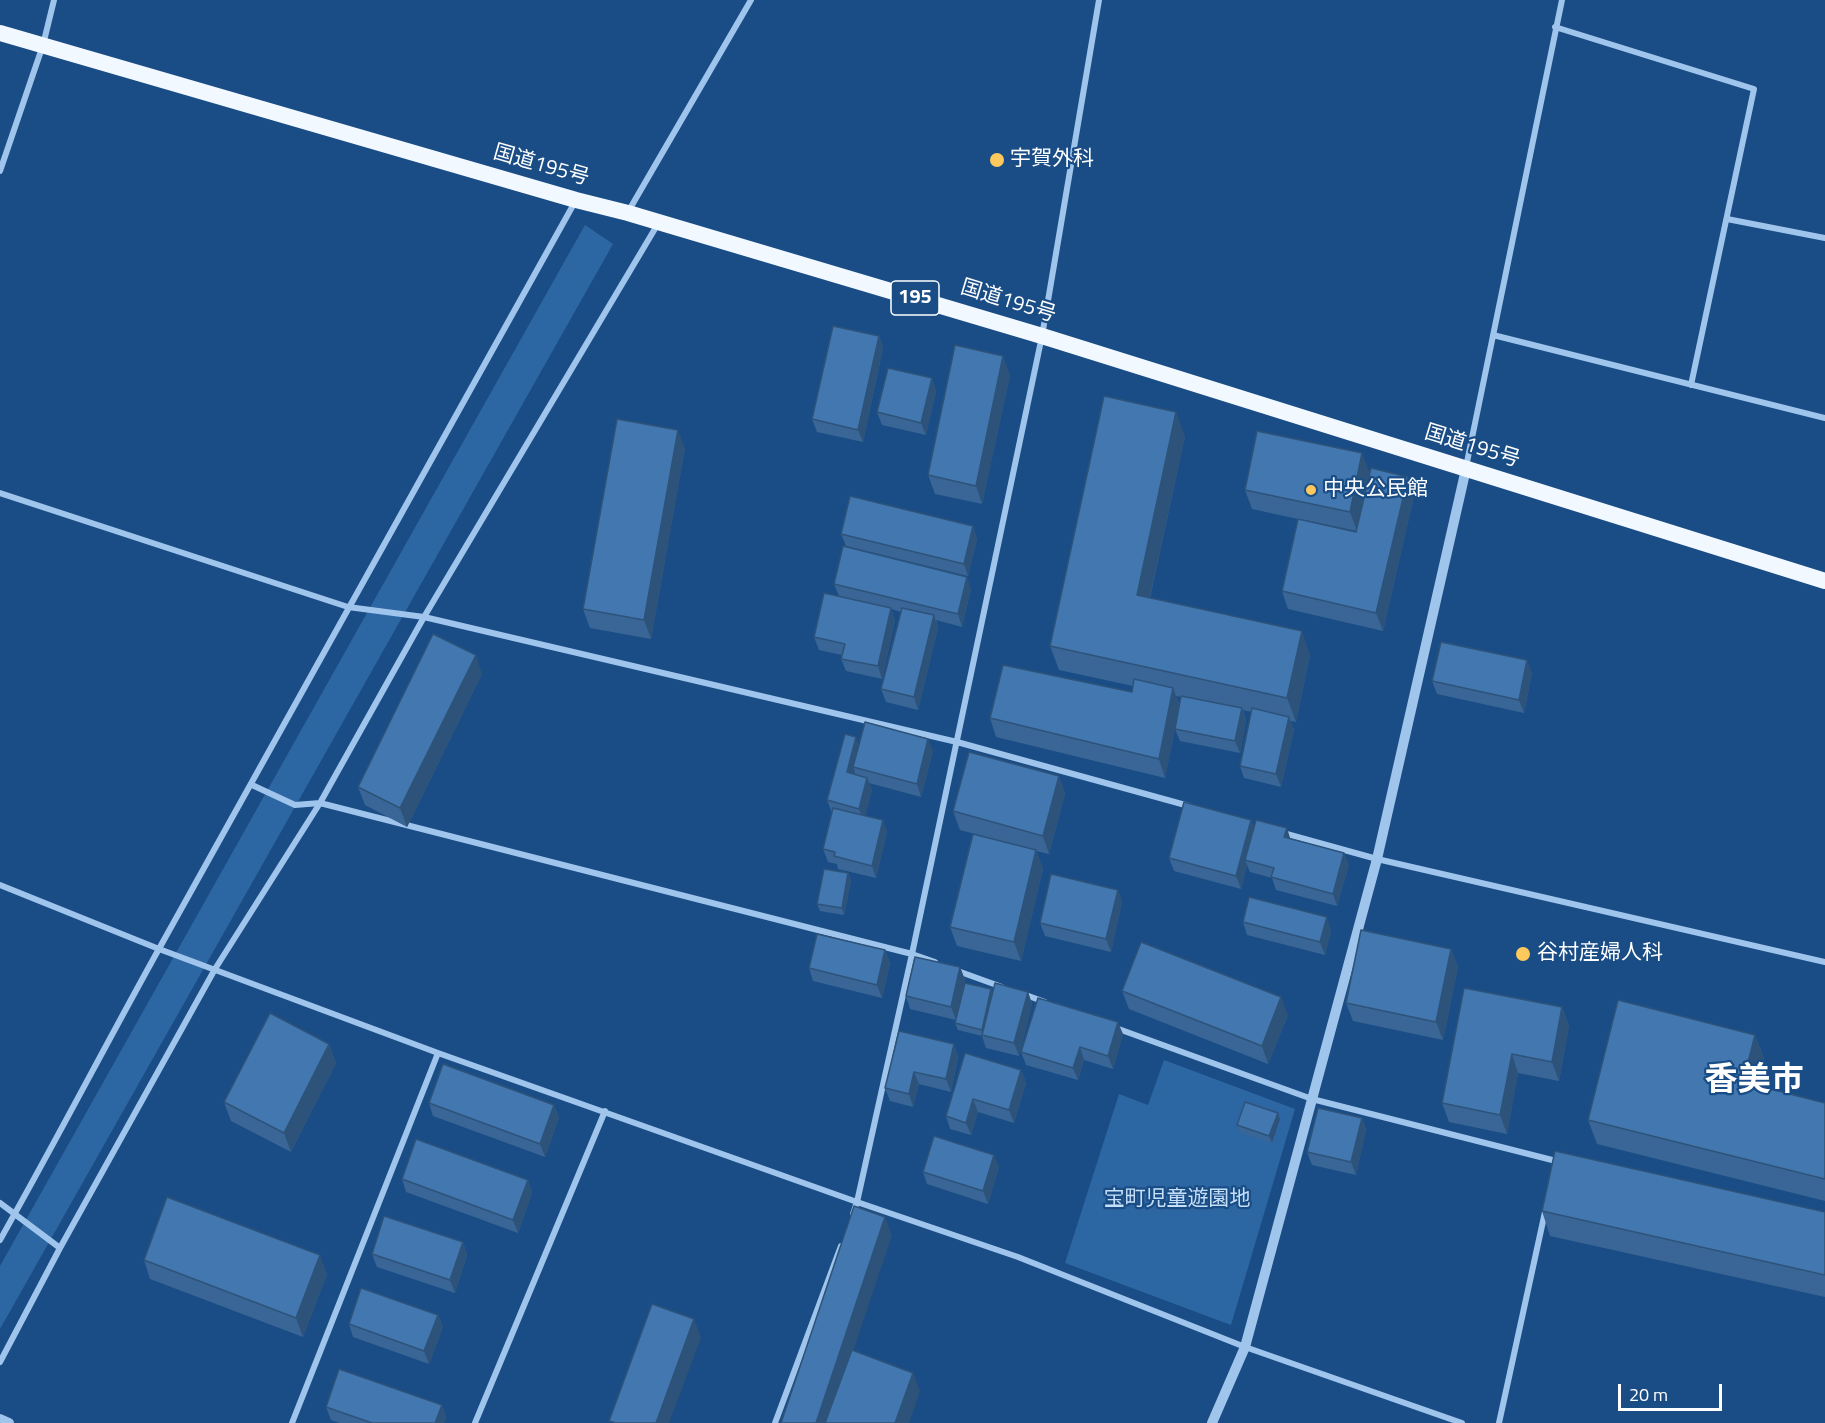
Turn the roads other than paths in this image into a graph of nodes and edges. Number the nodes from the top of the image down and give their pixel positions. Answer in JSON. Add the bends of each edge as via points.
{"nodes":[{"id":1,"x":54,"y":0,"type":"edge"},
{"id":2,"x":750,"y":0,"type":"edge"},
{"id":3,"x":1099,"y":0,"type":"edge"},
{"id":4,"x":1562,"y":0,"type":"edge"},
{"id":5,"x":1555,"y":27,"type":"junction"},
{"id":6,"x":0,"y":33,"type":"edge"},
{"id":7,"x":43,"y":45,"type":"junction"},
{"id":8,"x":0,"y":171,"type":"edge"},
{"id":9,"x":576,"y":200,"type":"junction"},
{"id":10,"x":628,"y":213,"type":"junction"},
{"id":11,"x":1727,"y":219,"type":"junction"},
{"id":12,"x":659,"y":222,"type":"junction"},
{"id":13,"x":1825,"y":238,"type":"edge"},
{"id":14,"x":1493,"y":335,"type":"junction"},
{"id":15,"x":1042,"y":336,"type":"junction"},
{"id":16,"x":1691,"y":385,"type":"junction"},
{"id":17,"x":1825,"y":418,"type":"edge"},
{"id":18,"x":1466,"y":469,"type":"junction"},
{"id":19,"x":0,"y":493,"type":"edge"},
{"id":20,"x":1825,"y":581,"type":"edge"},
{"id":21,"x":348,"y":607,"type":"junction"},
{"id":22,"x":424,"y":617,"type":"junction"},
{"id":23,"x":957,"y":741,"type":"junction"},
{"id":24,"x":252,"y":785,"type":"junction"},
{"id":25,"x":320,"y":803,"type":"junction"},
{"id":26,"x":1195,"y":808,"type":"edge"},
{"id":27,"x":1275,"y":830,"type":"edge"},
{"id":28,"x":1377,"y":859,"type":"junction"},
{"id":29,"x":0,"y":885,"type":"edge"},
{"id":30,"x":159,"y":949,"type":"junction"},
{"id":31,"x":912,"y":954,"type":"junction"},
{"id":32,"x":1825,"y":962,"type":"edge"},
{"id":33,"x":215,"y":969,"type":"junction"},
{"id":34,"x":1056,"y":1006,"type":"edge"},
{"id":35,"x":1101,"y":1022,"type":"edge"},
{"id":36,"x":438,"y":1053,"type":"junction"},
{"id":37,"x":1312,"y":1099,"type":"junction"},
{"id":38,"x":605,"y":1111,"type":"junction"},
{"id":39,"x":1556,"y":1162,"type":"junction"},
{"id":40,"x":1568,"y":1164,"type":"edge"},
{"id":41,"x":1554,"y":1173,"type":"edge"},
{"id":42,"x":857,"y":1202,"type":"junction"},
{"id":43,"x":0,"y":1203,"type":"edge"},
{"id":44,"x":1546,"y":1207,"type":"edge"},
{"id":45,"x":15,"y":1215,"type":"junction"},
{"id":46,"x":849,"y":1224,"type":"edge"},
{"id":47,"x":845,"y":1235,"type":"edge"},
{"id":48,"x":0,"y":1240,"type":"edge"},
{"id":49,"x":60,"y":1248,"type":"junction"},
{"id":50,"x":1245,"y":1347,"type":"junction"},
{"id":51,"x":0,"y":1362,"type":"edge"},
{"id":52,"x":0,"y":1419,"type":"edge"},
{"id":53,"x":9,"y":1423,"type":"edge"},
{"id":54,"x":292,"y":1423,"type":"edge"},
{"id":55,"x":475,"y":1423,"type":"edge"},
{"id":56,"x":775,"y":1423,"type":"edge"},
{"id":57,"x":1212,"y":1423,"type":"edge"},
{"id":58,"x":1462,"y":1423,"type":"edge"},
{"id":59,"x":1498,"y":1423,"type":"edge"}],
"edges":[{"from":1,"to":7,"type":"street"},
{"from":2,"to":10,"type":"street"},
{"from":3,"to":15,"type":"street"},
{"from":4,"to":5,"type":"street"},
{"from":5,"to":11,"type":"street","via":[[1754,89]]},
{"from":5,"to":14,"type":"street"},
{"from":6,"to":7,"type":"highway","name":"国道195号","number":"195"},
{"from":7,"to":8,"type":"street"},
{"from":7,"to":9,"type":"highway","name":"国道195号","number":"195"},
{"from":9,"to":10,"type":"highway","name":"国道195号","number":"195"},
{"from":9,"to":21,"type":"street"},
{"from":10,"to":12,"type":"highway","name":"国道195号","number":"195"},
{"from":11,"to":13,"type":"street"},
{"from":11,"to":16,"type":"street"},
{"from":12,"to":15,"type":"highway","name":"国道195号","number":"195"},
{"from":12,"to":22,"type":"street"},
{"from":14,"to":16,"type":"street"},
{"from":14,"to":18,"type":"street"},
{"from":15,"to":18,"type":"highway","name":"国道195号","number":"195"},
{"from":15,"to":23,"type":"street"},
{"from":16,"to":17,"type":"street"},
{"from":18,"to":20,"type":"highway","name":"国道195号","number":"195"},
{"from":18,"to":28,"type":"street"},
{"from":19,"to":21,"type":"street"},
{"from":21,"to":22,"type":"street"},
{"from":21,"to":24,"type":"street"},
{"from":22,"to":23,"type":"street"},
{"from":22,"to":25,"type":"street"},
{"from":23,"to":26,"type":"street"},
{"from":23,"to":31,"type":"street"},
{"from":24,"to":25,"type":"street","via":[[295,805]]},
{"from":24,"to":30,"type":"street"},
{"from":25,"to":31,"type":"street"},
{"from":25,"to":33,"type":"street"},
{"from":27,"to":28,"type":"street"},
{"from":28,"to":32,"type":"street"},
{"from":28,"to":37,"type":"street"},
{"from":29,"to":30,"type":"street"},
{"from":30,"to":33,"type":"street"},
{"from":30,"to":45,"type":"street"},
{"from":31,"to":34,"type":"street"},
{"from":31,"to":42,"type":"street"},
{"from":33,"to":36,"type":"street"},
{"from":33,"to":49,"type":"street"},
{"from":35,"to":37,"type":"street"},
{"from":36,"to":38,"type":"street"},
{"from":36,"to":54,"type":"street"},
{"from":37,"to":39,"type":"street"},
{"from":37,"to":50,"type":"street"},
{"from":38,"to":42,"type":"street"},
{"from":38,"to":55,"type":"street"},
{"from":39,"to":40,"type":"street"},
{"from":39,"to":41,"type":"street"},
{"from":42,"to":46,"type":"street"},
{"from":42,"to":50,"type":"street","via":[[1018,1257]]},
{"from":43,"to":45,"type":"street"},
{"from":44,"to":59,"type":"street"},
{"from":45,"to":48,"type":"street"},
{"from":45,"to":49,"type":"street"},
{"from":47,"to":56,"type":"street"},
{"from":49,"to":51,"type":"street"},
{"from":50,"to":57,"type":"street"},
{"from":50,"to":58,"type":"street"},
{"from":52,"to":53,"type":"street"}]}
